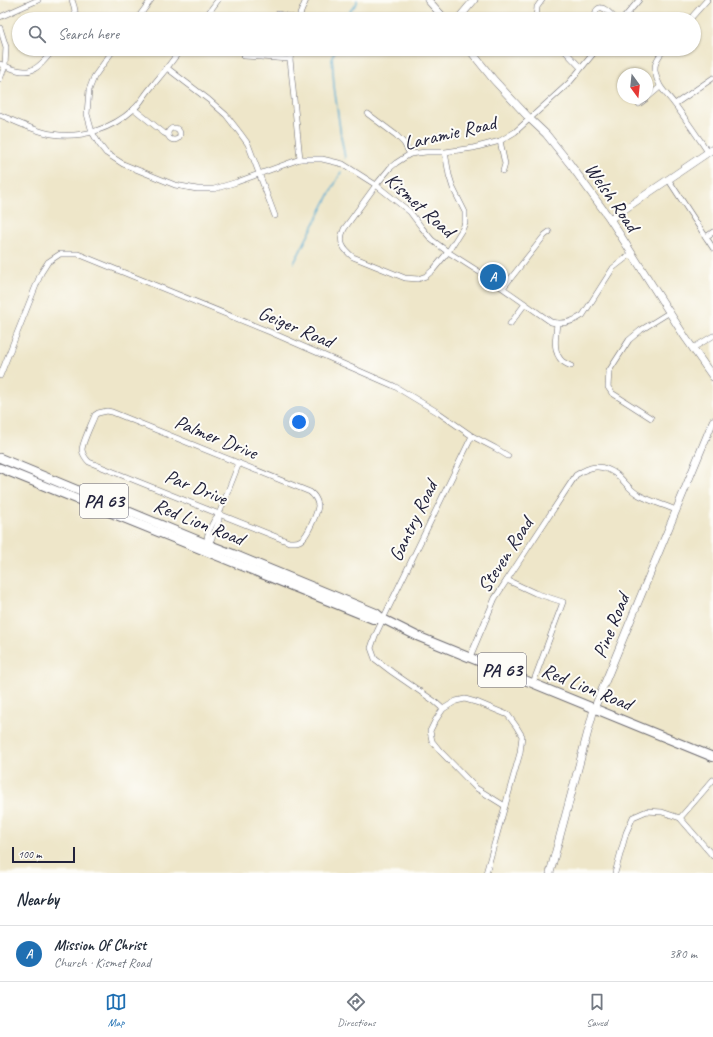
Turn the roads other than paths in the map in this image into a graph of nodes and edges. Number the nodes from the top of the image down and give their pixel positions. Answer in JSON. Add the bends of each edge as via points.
{"nodes":[{"id":1,"x":38,"y":0,"type":"edge"},
{"id":2,"x":72,"y":0,"type":"edge"},
{"id":3,"x":151,"y":0,"type":"edge"},
{"id":4,"x":218,"y":0,"type":"edge"},
{"id":5,"x":306,"y":0,"type":"edge"},
{"id":6,"x":428,"y":0,"type":"edge"},
{"id":7,"x":474,"y":0,"type":"edge"},
{"id":8,"x":542,"y":0,"type":"edge"},
{"id":9,"x":639,"y":0,"type":"edge"},
{"id":10,"x":707,"y":0,"type":"edge"},
{"id":11,"x":75,"y":12,"type":"edge"},
{"id":12,"x":142,"y":12,"type":"edge"},
{"id":13,"x":209,"y":12,"type":"edge"},
{"id":14,"x":301,"y":12,"type":"edge"},
{"id":15,"x":439,"y":12,"type":"edge"},
{"id":16,"x":464,"y":12,"type":"edge"},
{"id":17,"x":536,"y":12,"type":"edge"},
{"id":18,"x":596,"y":12,"type":"edge"},
{"id":19,"x":608,"y":12,"type":"edge"},
{"id":20,"x":629,"y":12,"type":"edge"},
{"id":21,"x":696,"y":12,"type":"edge"},
{"id":22,"x":0,"y":17,"type":"edge"},
{"id":23,"x":0,"y":28,"type":"edge"},
{"id":24,"x":48,"y":56,"type":"edge"},
{"id":25,"x":109,"y":56,"type":"edge"},
{"id":26,"x":176,"y":56,"type":"edge"},
{"id":27,"x":244,"y":56,"type":"dead end"},
{"id":28,"x":291,"y":56,"type":"edge"},
{"id":29,"x":475,"y":56,"type":"edge"},
{"id":30,"x":570,"y":56,"type":"edge"},
{"id":31,"x":591,"y":56,"type":"edge"},
{"id":32,"x":659,"y":56,"type":"edge"},
{"id":33,"x":290,"y":60,"type":"junction"},
{"id":34,"x":3,"y":65,"type":"edge"},
{"id":35,"x":167,"y":68,"type":"junction"},
{"id":36,"x":581,"y":68,"type":"junction"},
{"id":37,"x":713,"y":78,"type":"edge"},
{"id":38,"x":0,"y":79,"type":"edge"},
{"id":39,"x":660,"y":87,"type":"junction"},
{"id":40,"x":653,"y":93,"type":"edge"},
{"id":41,"x":675,"y":104,"type":"junction"},
{"id":42,"x":134,"y":109,"type":"junction"},
{"id":43,"x":368,"y":114,"type":"dead end"},
{"id":44,"x":0,"y":115,"type":"edge"},
{"id":45,"x":530,"y":119,"type":"junction"},
{"id":46,"x":92,"y":132,"type":"junction"},
{"id":47,"x":168,"y":135,"type":"dead end"},
{"id":48,"x":500,"y":141,"type":"junction"},
{"id":49,"x":711,"y":151,"type":"edge"},
{"id":50,"x":445,"y":152,"type":"junction"},
{"id":51,"x":410,"y":154,"type":"junction"},
{"id":52,"x":300,"y":159,"type":"junction"},
{"id":53,"x":503,"y":171,"type":"dead end"},
{"id":54,"x":259,"y":175,"type":"junction"},
{"id":55,"x":668,"y":179,"type":"junction"},
{"id":56,"x":376,"y":185,"type":"junction"},
{"id":57,"x":275,"y":216,"type":"dead end"},
{"id":58,"x":610,"y":219,"type":"junction"},
{"id":59,"x":549,"y":232,"type":"dead end"},
{"id":60,"x":713,"y":232,"type":"edge"},
{"id":61,"x":706,"y":237,"type":"junction"},
{"id":62,"x":713,"y":248,"type":"edge"},
{"id":63,"x":448,"y":252,"type":"junction"},
{"id":64,"x":631,"y":254,"type":"junction"},
{"id":65,"x":503,"y":288,"type":"junction"},
{"id":66,"x":525,"y":304,"type":"junction"},
{"id":67,"x":670,"y":312,"type":"junction"},
{"id":68,"x":557,"y":323,"type":"junction"},
{"id":69,"x":510,"y":324,"type":"dead end"},
{"id":70,"x":713,"y":336,"type":"edge"},
{"id":71,"x":693,"y":348,"type":"junction"},
{"id":72,"x":571,"y":366,"type":"dead end"},
{"id":73,"x":0,"y":376,"type":"edge"},
{"id":74,"x":713,"y":376,"type":"edge"},
{"id":75,"x":102,"y":412,"type":"joint"},
{"id":76,"x":651,"y":418,"type":"dead end"},
{"id":77,"x":713,"y":421,"type":"edge"},
{"id":78,"x":472,"y":436,"type":"junction"},
{"id":79,"x":508,"y":456,"type":"dead end"},
{"id":80,"x":0,"y":458,"type":"edge"},
{"id":81,"x":239,"y":463,"type":"junction"},
{"id":82,"x":0,"y":468,"type":"edge"},
{"id":83,"x":676,"y":510,"type":"junction"},
{"id":84,"x":218,"y":514,"type":"junction"},
{"id":85,"x":299,"y":542,"type":"joint"},
{"id":86,"x":205,"y":548,"type":"junction"},
{"id":87,"x":507,"y":580,"type":"junction"},
{"id":88,"x":383,"y":619,"type":"junction"},
{"id":89,"x":470,"y":657,"type":"junction"},
{"id":90,"x":533,"y":683,"type":"junction"},
{"id":91,"x":443,"y":709,"type":"junction"},
{"id":92,"x":594,"y":709,"type":"junction"},
{"id":93,"x":713,"y":757,"type":"edge"},
{"id":94,"x":713,"y":780,"type":"edge"},
{"id":95,"x":505,"y":806,"type":"junction"},
{"id":96,"x":680,"y":818,"type":"junction"},
{"id":97,"x":713,"y":856,"type":"edge"},
{"id":98,"x":486,"y":873,"type":"edge"},
{"id":99,"x":550,"y":873,"type":"edge"},
{"id":100,"x":615,"y":873,"type":"edge"}],
"edges":[{"from":1,"to":22,"type":"street"},
{"from":2,"to":11,"type":"street"},
{"from":3,"to":12,"type":"street"},
{"from":4,"to":13,"type":"street"},
{"from":5,"to":14,"type":"street"},
{"from":6,"to":15,"type":"street"},
{"from":7,"to":16,"type":"street"},
{"from":8,"to":17,"type":"street"},
{"from":9,"to":20,"type":"street"},
{"from":10,"to":21,"type":"street"},
{"from":18,"to":19,"type":"street","via":[[600,8]]},
{"from":23,"to":34,"type":"street","via":[[6,47]]},
{"from":24,"to":34,"type":"street","via":[[33,70],[20,71]]},
{"from":25,"to":46,"type":"street","name":"Kismet Road","via":[[94,77],[89,90],[87,114]]},
{"from":26,"to":35,"type":"street"},
{"from":27,"to":33,"type":"street"},
{"from":28,"to":33,"type":"street"},
{"from":29,"to":45,"type":"street","name":"Welsh Road"},
{"from":30,"to":36,"type":"street"},
{"from":31,"to":36,"type":"street","name":"Laramie Road"},
{"from":32,"to":39,"type":"street","via":[[655,71]]},
{"from":33,"to":52,"type":"street"},
{"from":34,"to":38,"type":"street"},
{"from":35,"to":42,"type":"street"},
{"from":35,"to":54,"type":"street","via":[[226,115],[248,144]]},
{"from":36,"to":45,"type":"street","name":"Laramie Road","via":[[569,83]]},
{"from":37,"to":41,"type":"street"},
{"from":39,"to":40,"type":"street"},
{"from":39,"to":41,"type":"street"},
{"from":41,"to":49,"type":"street"},
{"from":42,"to":46,"type":"street","via":[[114,123]]},
{"from":42,"to":47,"type":"street"},
{"from":43,"to":51,"type":"street","via":[[396,135]]},
{"from":44,"to":46,"type":"street","via":[[35,130],[52,134],[75,135]]},
{"from":45,"to":48,"type":"street","name":"Laramie Road"},
{"from":45,"to":58,"type":"street","name":"Welsh Road","via":[[554,143]]},
{"from":46,"to":54,"type":"street","name":"Kismet Road","via":[[106,152],[123,164],[175,185],[214,189]]},
{"from":48,"to":50,"type":"street","name":"Laramie Road"},
{"from":48,"to":53,"type":"street","via":[[505,164]]},
{"from":49,"to":55,"type":"street"},
{"from":50,"to":51,"type":"street","name":"Laramie Road"},
{"from":50,"to":63,"type":"street","via":[[453,188],[465,212],[465,222]]},
{"from":51,"to":56,"type":"street","name":"Laramie Road","via":[[390,168]]},
{"from":52,"to":54,"type":"street","name":"Kismet Road"},
{"from":52,"to":56,"type":"street","name":"Kismet Road","via":[[322,159],[343,164]]},
{"from":54,"to":57,"type":"street"},
{"from":55,"to":58,"type":"street"},
{"from":55,"to":61,"type":"street"},
{"from":56,"to":63,"type":"street","name":"Kismet Road","via":[[410,212],[432,240]]},
{"from":56,"to":63,"type":"street","name":"Laramie Road","via":[[341,235],[346,251],[353,257],[405,278],[418,279],[433,270]]},
{"from":58,"to":64,"type":"street","name":"Welsh Road"},
{"from":59,"to":65,"type":"street"},
{"from":60,"to":61,"type":"street"},
{"from":61,"to":62,"type":"street"},
{"from":63,"to":65,"type":"street","name":"Kismet Road"},
{"from":64,"to":67,"type":"street","name":"Welsh Road"},
{"from":64,"to":68,"type":"street","via":[[613,268],[583,315],[567,323]]},
{"from":65,"to":66,"type":"street","name":"Kismet Road"},
{"from":66,"to":68,"type":"street","name":"Kismet Road","via":[[551,322]]},
{"from":66,"to":69,"type":"street"},
{"from":67,"to":71,"type":"street","name":"Welsh Road"},
{"from":67,"to":76,"type":"street","via":[[629,340],[609,372],[608,387],[612,393]]},
{"from":68,"to":72,"type":"street","via":[[557,353],[562,361]]},
{"from":70,"to":71,"type":"street"},
{"from":71,"to":74,"type":"street","name":"Welsh Road"},
{"from":73,"to":78,"type":"street","name":"Geiger Road","via":[[40,273],[48,262],[60,254],[78,254],[270,332],[388,384],[439,413]]},
{"from":75,"to":81,"type":"street","name":"Palmer Drive","via":[[112,412]]},
{"from":75,"to":84,"type":"street","name":"Par Drive","via":[[95,415],[83,445],[82,451],[89,462]]},
{"from":77,"to":83,"type":"street","name":"Pine Road"},
{"from":78,"to":79,"type":"street","name":"Geiger Road"},
{"from":78,"to":88,"type":"street","name":"Gantry Road"},
{"from":80,"to":86,"type":"main road","name":"Red Lion Road","number":"PA 63"},
{"from":81,"to":84,"type":"street"},
{"from":81,"to":85,"type":"street","name":"Palmer Drive","via":[[310,492],[316,498],[317,510],[306,536]]},
{"from":82,"to":86,"type":"main road","name":"Red Lion Road","number":"PA 63"},
{"from":83,"to":87,"type":"street","name":"Steven Road","via":[[639,495],[616,474],[594,466],[576,475]]},
{"from":83,"to":92,"type":"street","name":"Pine Road"},
{"from":84,"to":85,"type":"street","name":"Par Drive","via":[[289,542]]},
{"from":84,"to":86,"type":"street"},
{"from":86,"to":88,"type":"main road","name":"Red Lion Road","number":"PA 63","via":[[233,554],[376,613]]},
{"from":87,"to":89,"type":"street","name":"Steven Road","via":[[495,598]]},
{"from":87,"to":90,"type":"street","via":[[563,602]]},
{"from":88,"to":89,"type":"main road","name":"Red Lion Road","number":"PA 63"},
{"from":88,"to":91,"type":"street","name":"Gantry Road","via":[[371,648],[375,658]]},
{"from":89,"to":90,"type":"main road","name":"Red Lion Road","number":"PA 63"},
{"from":90,"to":92,"type":"main road","name":"Red Lion Road","number":"PA 63"},
{"from":91,"to":95,"type":"street","via":[[430,731],[432,741],[476,788]]},
{"from":91,"to":95,"type":"street","via":[[456,701],[479,703],[508,715],[516,726],[522,736],[520,753]]},
{"from":92,"to":93,"type":"main road","name":"Red Lion Road","number":"PA 63"},
{"from":92,"to":99,"type":"street","name":"Pine Road"},
{"from":94,"to":96,"type":"street"},
{"from":95,"to":98,"type":"street"},
{"from":96,"to":97,"type":"street"},
{"from":96,"to":100,"type":"street","via":[[662,812],[647,811],[633,818]]}]}
